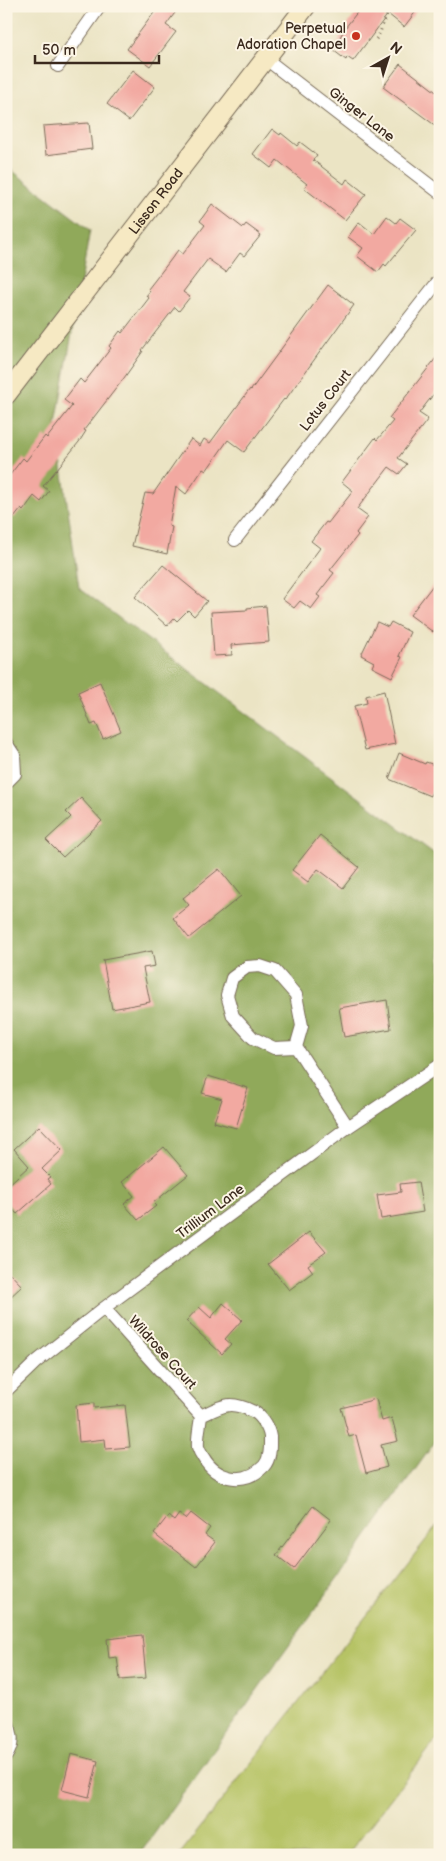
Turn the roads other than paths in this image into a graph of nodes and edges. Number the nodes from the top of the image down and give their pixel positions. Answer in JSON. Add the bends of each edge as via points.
{"nodes":[{"id":1,"x":100,"y":6,"type":"edge"},
{"id":2,"x":306,"y":6,"type":"edge"},
{"id":3,"x":266,"y":59,"type":"junction"},
{"id":4,"x":58,"y":66,"type":"dead end"},
{"id":5,"x":440,"y":193,"type":"edge"},
{"id":6,"x":440,"y":279,"type":"edge"},
{"id":7,"x":6,"y":395,"type":"edge"},
{"id":8,"x":235,"y":540,"type":"dead end"},
{"id":9,"x":6,"y":744,"type":"edge"},
{"id":10,"x":6,"y":784,"type":"edge"},
{"id":11,"x":296,"y":1047,"type":"junction"},
{"id":12,"x":437,"y":1072,"type":"edge"},
{"id":13,"x":348,"y":1127,"type":"junction"},
{"id":14,"x":104,"y":1308,"type":"junction"},
{"id":15,"x":6,"y":1392,"type":"edge"},
{"id":16,"x":200,"y":1416,"type":"junction"},
{"id":17,"x":6,"y":1719,"type":"edge"},
{"id":18,"x":6,"y":1756,"type":"edge"}],
"edges":[{"from":1,"to":4,"type":"street"},
{"from":2,"to":3,"type":"street","name":"Lisson Road"},
{"from":3,"to":5,"type":"street","name":"Ginger Lane"},
{"from":3,"to":7,"type":"street","name":"Lisson Road"},
{"from":6,"to":8,"type":"street","name":"Lotus Court"},
{"from":9,"to":10,"type":"street","via":[[14,754],[15,774]]},
{"from":11,"to":11,"type":"street","via":[[274,1048],[253,1038],[234,1016],[227,995],[232,978],[246,967],[260,966],[276,971],[296,995],[302,1026]]},
{"from":11,"to":13,"type":"street"},
{"from":12,"to":13,"type":"street","name":"Trillium Lane"},
{"from":13,"to":14,"type":"street","name":"Trillium Lane"},
{"from":14,"to":15,"type":"street","name":"Trillium Lane","via":[[36,1362]]},
{"from":14,"to":16,"type":"street","name":"Wildrose Court"},
{"from":16,"to":16,"type":"street","via":[[221,1406],[240,1405],[257,1414],[269,1431],[270,1450],[265,1465],[240,1478],[221,1476],[208,1465],[198,1448]]},
{"from":17,"to":18,"type":"street","via":[[12,1732],[12,1748]]}]}
